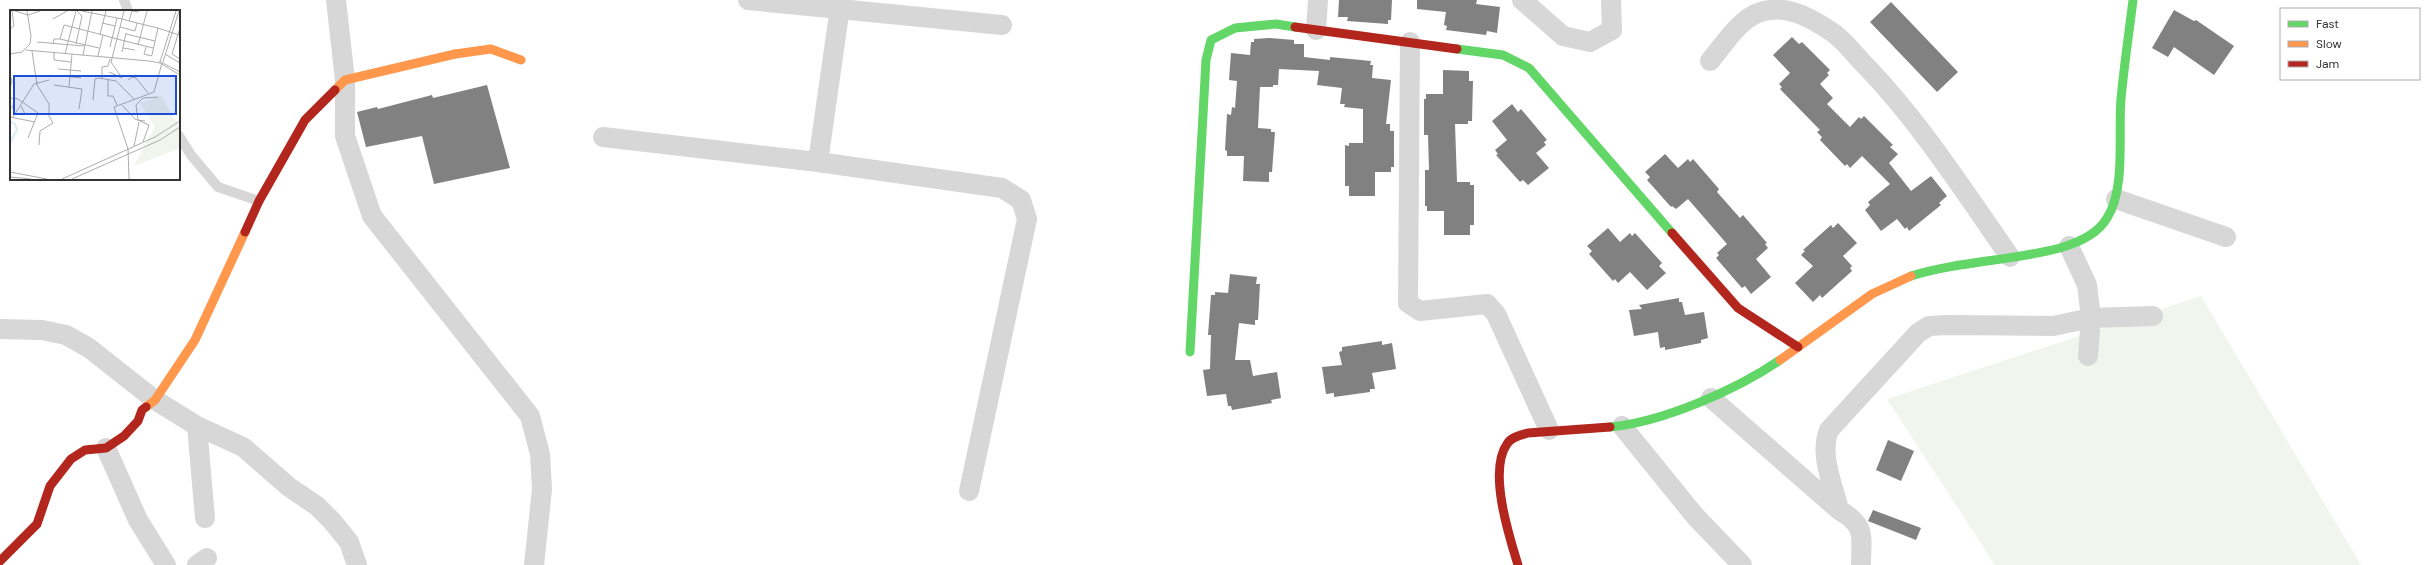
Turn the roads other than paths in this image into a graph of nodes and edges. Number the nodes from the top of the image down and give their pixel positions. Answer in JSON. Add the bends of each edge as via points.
{"nodes":[{"id":1,"x":124,"y":0,"type":"edge"},
{"id":2,"x":336,"y":0,"type":"edge"},
{"id":3,"x":748,"y":0,"type":"edge"},
{"id":4,"x":1318,"y":0,"type":"edge"},
{"id":5,"x":1522,"y":0,"type":"edge"},
{"id":6,"x":1611,"y":0,"type":"edge"},
{"id":7,"x":2133,"y":0,"type":"edge"},
{"id":8,"x":840,"y":5,"type":"edge"},
{"id":9,"x":128,"y":10,"type":"edge"},
{"id":10,"x":1002,"y":25,"type":"dead end"},
{"id":11,"x":1316,"y":30,"type":"junction"},
{"id":12,"x":1410,"y":42,"type":"junction"},
{"id":13,"x":521,"y":60,"type":"dead end"},
{"id":14,"x":1710,"y":61,"type":"dead end"},
{"id":15,"x":345,"y":80,"type":"junction"},
{"id":16,"x":603,"y":137,"type":"dead end"},
{"id":17,"x":180,"y":138,"type":"edge"},
{"id":18,"x":818,"y":162,"type":"junction"},
{"id":19,"x":2116,"y":199,"type":"junction"},
{"id":20,"x":259,"y":201,"type":"junction"},
{"id":21,"x":2226,"y":237,"type":"dead end"},
{"id":22,"x":2069,"y":246,"type":"junction"},
{"id":23,"x":2010,"y":257,"type":"junction"},
{"id":24,"x":2153,"y":316,"type":"dead end"},
{"id":25,"x":2091,"y":318,"type":"junction"},
{"id":26,"x":0,"y":329,"type":"edge"},
{"id":27,"x":1798,"y":347,"type":"junction"},
{"id":28,"x":1190,"y":352,"type":"dead end"},
{"id":29,"x":2088,"y":356,"type":"dead end"},
{"id":30,"x":1711,"y":398,"type":"junction"},
{"id":31,"x":155,"y":400,"type":"junction"},
{"id":32,"x":197,"y":426,"type":"junction"},
{"id":33,"x":1622,"y":426,"type":"junction"},
{"id":34,"x":1549,"y":430,"type":"junction"},
{"id":35,"x":106,"y":448,"type":"junction"},
{"id":36,"x":969,"y":492,"type":"dead end"},
{"id":37,"x":1840,"y":510,"type":"junction"},
{"id":38,"x":205,"y":518,"type":"dead end"},
{"id":39,"x":0,"y":561,"type":"edge"},
{"id":40,"x":166,"y":565,"type":"edge"},
{"id":41,"x":358,"y":565,"type":"edge"},
{"id":42,"x":534,"y":565,"type":"edge"},
{"id":43,"x":1518,"y":565,"type":"edge"},
{"id":44,"x":1742,"y":565,"type":"edge"},
{"id":45,"x":1862,"y":565,"type":"edge"}],
"edges":[{"from":1,"to":9,"type":"lane"},
{"from":2,"to":15,"type":"street"},
{"from":3,"to":8,"type":"street"},
{"from":4,"to":11,"type":"street"},
{"from":5,"to":6,"type":"street","via":[[1562,36],[1590,42],[1612,30]]},
{"from":7,"to":19,"type":"street","via":[[2121,101]]},
{"from":8,"to":10,"type":"street"},
{"from":8,"to":18,"type":"street"},
{"from":11,"to":12,"type":"street"},
{"from":11,"to":28,"type":"street","via":[[1276,24],[1235,28],[1211,40],[1206,60]]},
{"from":12,"to":27,"type":"street","via":[[1503,55],[1529,68],[1738,308]]},
{"from":12,"to":34,"type":"street","via":[[1408,303],[1420,311],[1487,304],[1496,314]]},
{"from":13,"to":15,"type":"street","via":[[491,50],[455,54]]},
{"from":14,"to":23,"type":"street","via":[[1746,18],[1769,10],[1787,10],[1807,17],[1833,32],[1887,88],[1949,168]]},
{"from":15,"to":20,"type":"street","via":[[304,120]]},
{"from":15,"to":42,"type":"street","via":[[345,136],[372,216],[530,416],[540,454],[542,489]]},
{"from":16,"to":18,"type":"street"},
{"from":17,"to":20,"type":"lane","via":[[218,187]]},
{"from":18,"to":36,"type":"street","via":[[1002,188],[1021,200],[1027,219]]},
{"from":19,"to":21,"type":"street"},
{"from":19,"to":22,"type":"street","via":[[2108,217],[2094,232]]},
{"from":20,"to":31,"type":"street","via":[[195,340]]},
{"from":22,"to":23,"type":"street"},
{"from":22,"to":25,"type":"street","via":[[2087,285]]},
{"from":23,"to":27,"type":"street","via":[[1922,272],[1888,284],[1836,317]]},
{"from":24,"to":25,"type":"street"},
{"from":25,"to":29,"type":"street"},
{"from":25,"to":37,"type":"street","via":[[2053,326],[1929,326],[1918,333],[1829,430],[1824,442],[1825,455]]},
{"from":26,"to":31,"type":"street","via":[[42,330],[66,335],[89,348]]},
{"from":27,"to":30,"type":"street","via":[[1778,362]]},
{"from":30,"to":33,"type":"street"},
{"from":30,"to":37,"type":"street"},
{"from":31,"to":32,"type":"street"},
{"from":31,"to":35,"type":"street","via":[[142,410],[138,421],[124,436]]},
{"from":32,"to":38,"type":"street"},
{"from":32,"to":41,"type":"street","via":[[243,447],[289,487],[317,506],[349,542]]},
{"from":33,"to":34,"type":"street"},
{"from":33,"to":44,"type":"street","via":[[1695,516]]},
{"from":34,"to":43,"type":"street","via":[[1523,432],[1508,441],[1502,455],[1500,474],[1504,505],[1511,544]]},
{"from":35,"to":39,"type":"street","via":[[85,450],[71,458],[50,486],[37,524],[28,535],[8,550]]},
{"from":35,"to":40,"type":"street","via":[[138,520]]},
{"from":37,"to":45,"type":"street","via":[[1855,519],[1861,532]]}]}
